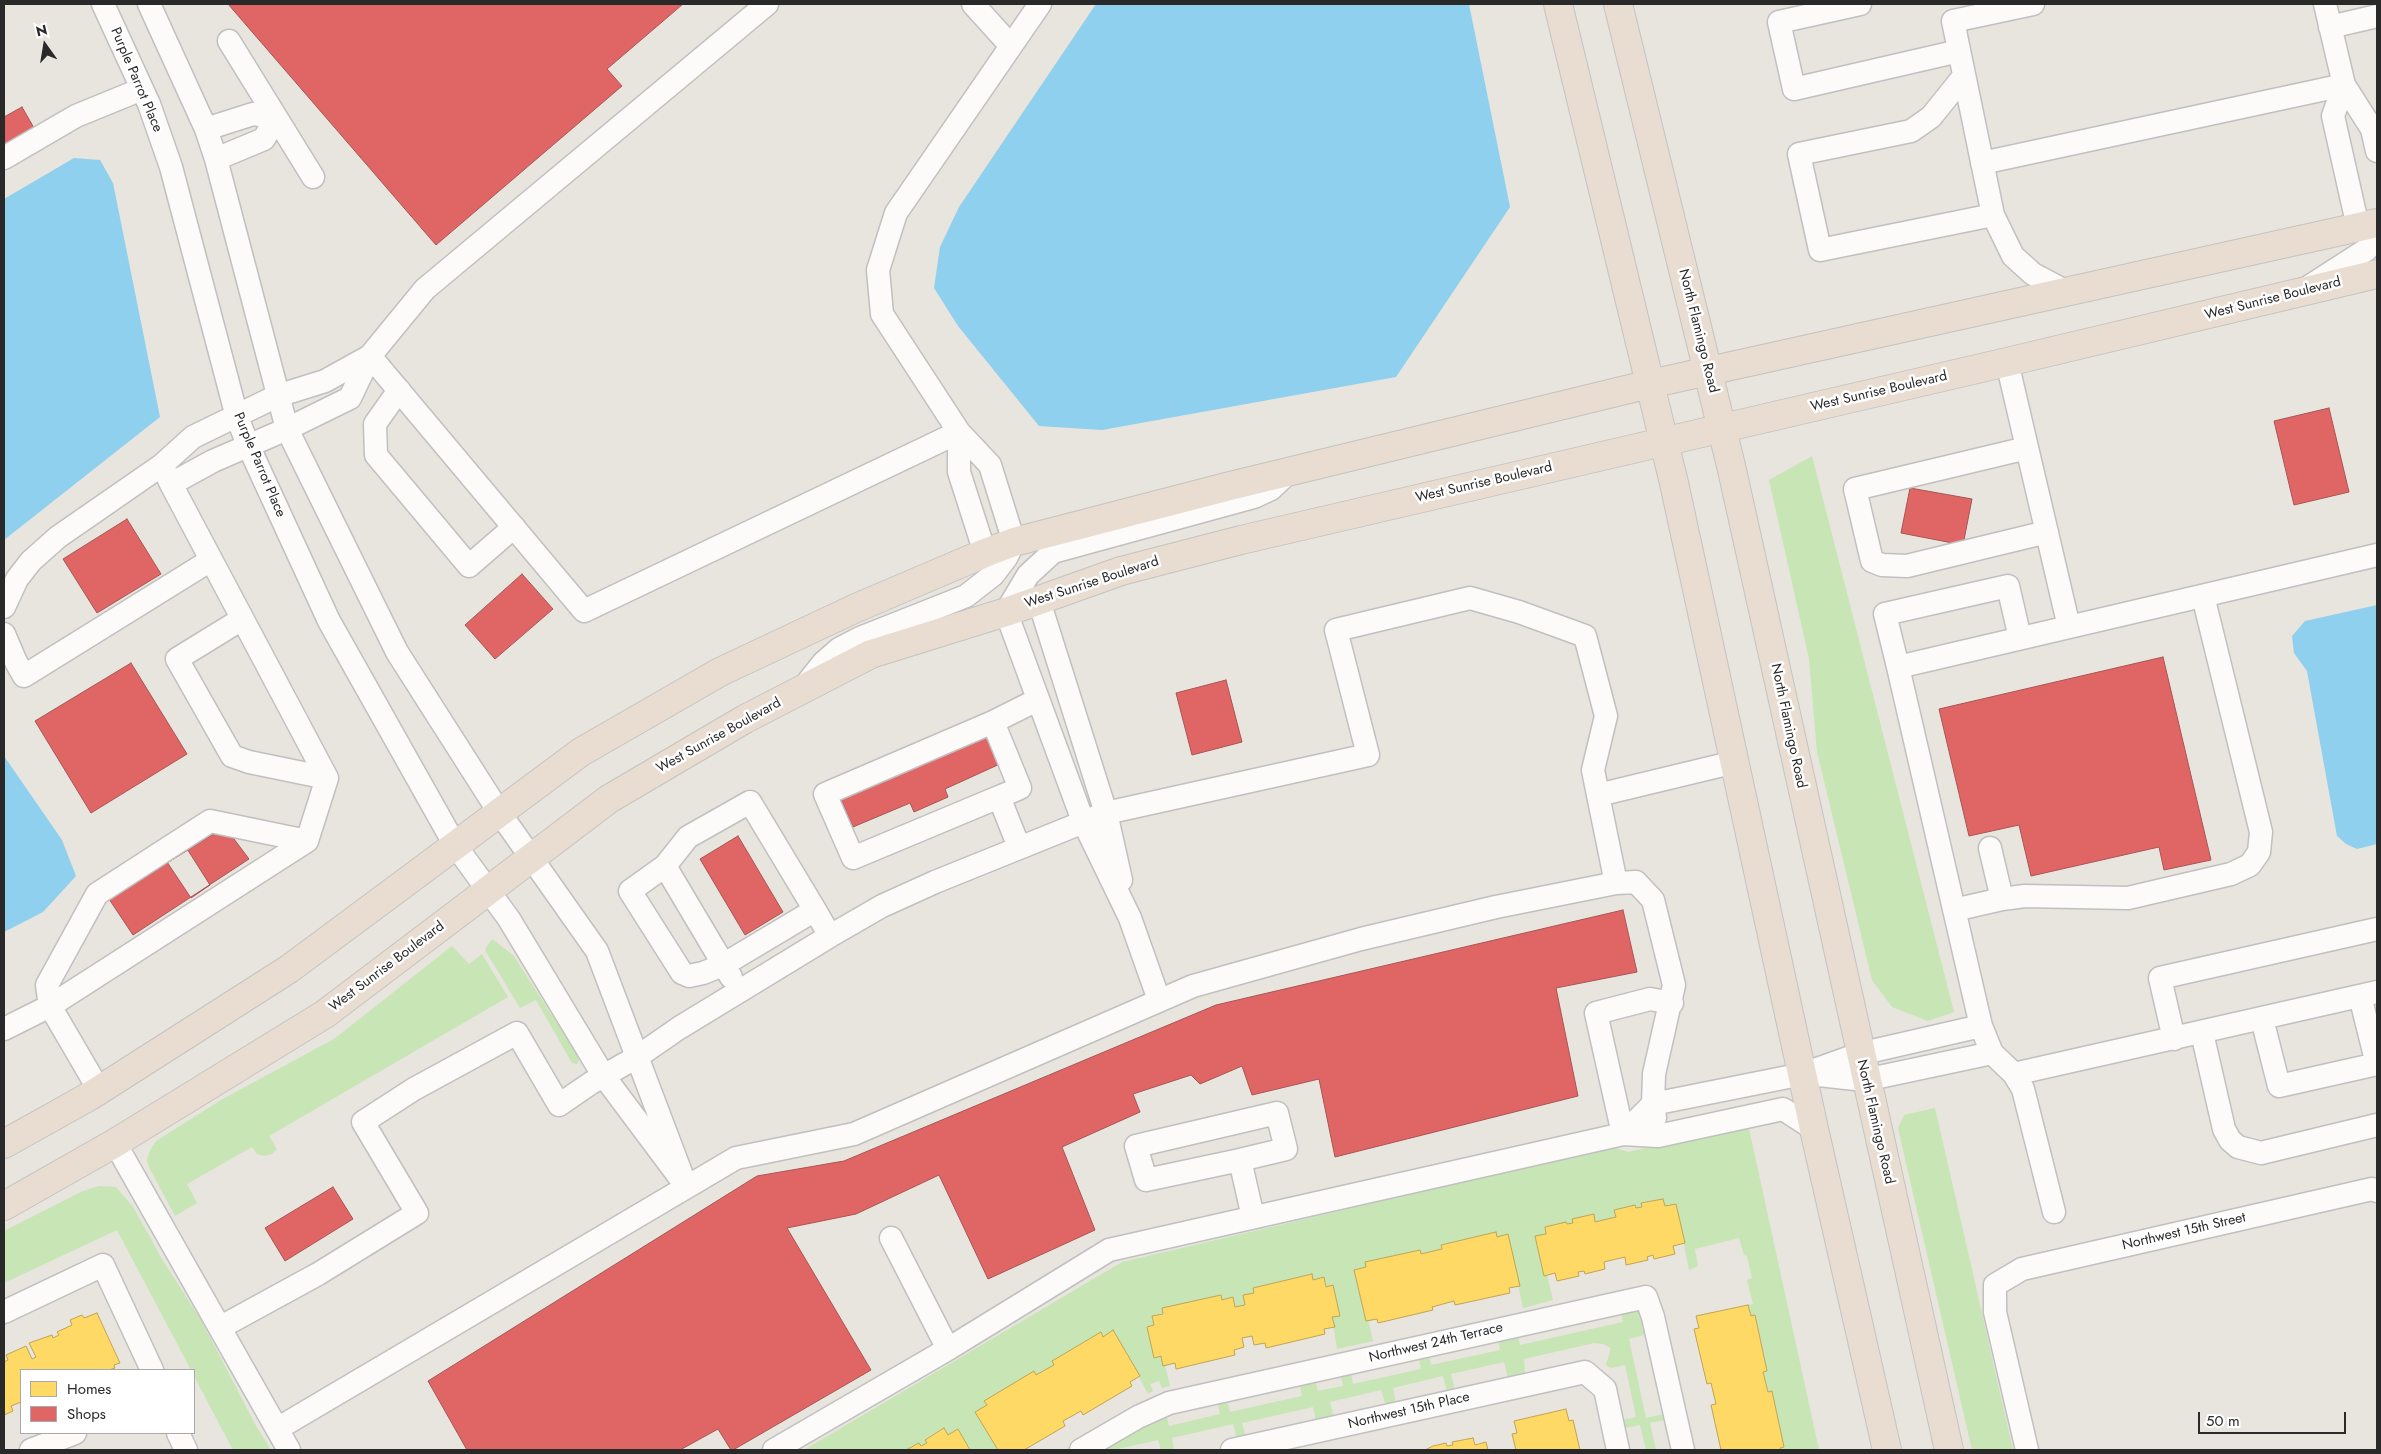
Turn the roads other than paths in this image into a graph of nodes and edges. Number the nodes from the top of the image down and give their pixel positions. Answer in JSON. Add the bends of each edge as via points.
{"nodes":[{"id":1,"x":103,"y":4,"type":"edge"},
{"id":2,"x":149,"y":4,"type":"edge"},
{"id":3,"x":767,"y":4,"type":"edge"},
{"id":4,"x":973,"y":4,"type":"edge"},
{"id":5,"x":1040,"y":4,"type":"edge"},
{"id":6,"x":1558,"y":4,"type":"edge"},
{"id":7,"x":1618,"y":4,"type":"edge"},
{"id":8,"x":1860,"y":4,"type":"edge"},
{"id":9,"x":2033,"y":4,"type":"edge"},
{"id":10,"x":2324,"y":4,"type":"edge"},
{"id":11,"x":1951,"y":12,"type":"edge"},
{"id":12,"x":2377,"y":16,"type":"edge"},
{"id":13,"x":2330,"y":27,"type":"junction"},
{"id":14,"x":229,"y":41,"type":"dead end"},
{"id":15,"x":1011,"y":46,"type":"junction"},
{"id":16,"x":1959,"y":51,"type":"junction"},
{"id":17,"x":1964,"y":76,"type":"junction"},
{"id":18,"x":2344,"y":85,"type":"junction"},
{"id":19,"x":142,"y":89,"type":"junction"},
{"id":20,"x":276,"y":117,"type":"junction"},
{"id":21,"x":206,"y":129,"type":"junction"},
{"id":22,"x":2377,"y":151,"type":"edge"},
{"id":23,"x":4,"y":158,"type":"edge"},
{"id":24,"x":216,"y":158,"type":"junction"},
{"id":25,"x":1982,"y":163,"type":"junction"},
{"id":26,"x":313,"y":177,"type":"dead end"},
{"id":27,"x":1993,"y":215,"type":"junction"},
{"id":28,"x":2371,"y":229,"type":"edge"},
{"id":29,"x":2377,"y":276,"type":"edge"},
{"id":30,"x":2300,"y":291,"type":"junction"},
{"id":31,"x":2066,"y":292,"type":"junction"},
{"id":32,"x":370,"y":356,"type":"junction"},
{"id":33,"x":2007,"y":362,"type":"junction"},
{"id":34,"x":1708,"y":372,"type":"junction"},
{"id":35,"x":1650,"y":384,"type":"junction"},
{"id":36,"x":399,"y":390,"type":"junction"},
{"id":37,"x":278,"y":396,"type":"junction"},
{"id":38,"x":237,"y":417,"type":"junction"},
{"id":39,"x":1721,"y":427,"type":"junction"},
{"id":40,"x":287,"y":429,"type":"junction"},
{"id":41,"x":959,"y":432,"type":"junction"},
{"id":42,"x":1664,"y":441,"type":"junction"},
{"id":43,"x":248,"y":445,"type":"junction"},
{"id":44,"x":2027,"y":448,"type":"junction"},
{"id":45,"x":1290,"y":471,"type":"junction"},
{"id":46,"x":166,"y":475,"type":"junction"},
{"id":47,"x":514,"y":528,"type":"junction"},
{"id":48,"x":2047,"y":532,"type":"junction"},
{"id":49,"x":1014,"y":542,"type":"junction"},
{"id":50,"x":985,"y":553,"type":"junction"},
{"id":51,"x":2377,"y":555,"type":"edge"},
{"id":52,"x":211,"y":560,"type":"junction"},
{"id":53,"x":2203,"y":596,"type":"junction"},
{"id":54,"x":1039,"y":601,"type":"junction"},
{"id":55,"x":4,"y":607,"type":"edge"},
{"id":56,"x":1006,"y":612,"type":"junction"},
{"id":57,"x":242,"y":619,"type":"junction"},
{"id":58,"x":2069,"y":627,"type":"junction"},
{"id":59,"x":4,"y":634,"type":"edge"},
{"id":60,"x":2020,"y":638,"type":"junction"},
{"id":61,"x":1898,"y":667,"type":"junction"},
{"id":62,"x":800,"y":690,"type":"junction"},
{"id":63,"x":1037,"y":700,"type":"junction"},
{"id":64,"x":993,"y":722,"type":"junction"},
{"id":65,"x":1734,"y":762,"type":"junction"},
{"id":66,"x":327,"y":778,"type":"junction"},
{"id":67,"x":1598,"y":795,"type":"junction"},
{"id":68,"x":999,"y":797,"type":"junction"},
{"id":69,"x":499,"y":812,"type":"junction"},
{"id":70,"x":1106,"y":812,"type":"junction"},
{"id":71,"x":1083,"y":821,"type":"junction"},
{"id":72,"x":307,"y":841,"type":"junction"},
{"id":73,"x":454,"y":845,"type":"junction"},
{"id":74,"x":1020,"y":847,"type":"junction"},
{"id":75,"x":1990,"y":848,"type":"dead end"},
{"id":76,"x":531,"y":858,"type":"junction"},
{"id":77,"x":665,"y":866,"type":"junction"},
{"id":78,"x":1616,"y":883,"type":"junction"},
{"id":79,"x":488,"y":890,"type":"junction"},
{"id":80,"x":2002,"y":899,"type":"junction"},
{"id":81,"x":815,"y":910,"type":"junction"},
{"id":82,"x":1954,"y":910,"type":"junction"},
{"id":83,"x":1130,"y":918,"type":"junction"},
{"id":84,"x":2377,"y":929,"type":"edge"},
{"id":85,"x":830,"y":936,"type":"junction"},
{"id":86,"x":723,"y":965,"type":"junction"},
{"id":87,"x":740,"y":993,"type":"junction"},
{"id":88,"x":2369,"y":994,"type":"edge"},
{"id":89,"x":1159,"y":1000,"type":"junction"},
{"id":90,"x":1672,"y":1003,"type":"junction"},
{"id":91,"x":50,"y":1006,"type":"junction"},
{"id":92,"x":2262,"y":1019,"type":"junction"},
{"id":93,"x":1981,"y":1026,"type":"junction"},
{"id":94,"x":4,"y":1029,"type":"edge"},
{"id":95,"x":2202,"y":1033,"type":"junction"},
{"id":96,"x":2174,"y":1039,"type":"junction"},
{"id":97,"x":1859,"y":1054,"type":"junction"},
{"id":98,"x":1992,"y":1054,"type":"junction"},
{"id":99,"x":637,"y":1057,"type":"junction"},
{"id":100,"x":1802,"y":1074,"type":"junction"},
{"id":101,"x":2014,"y":1074,"type":"junction"},
{"id":102,"x":603,"y":1075,"type":"junction"},
{"id":103,"x":1865,"y":1080,"type":"junction"},
{"id":104,"x":99,"y":1090,"type":"junction"},
{"id":105,"x":1653,"y":1104,"type":"junction"},
{"id":106,"x":2377,"y":1125,"type":"edge"},
{"id":107,"x":1814,"y":1129,"type":"junction"},
{"id":108,"x":1623,"y":1134,"type":"junction"},
{"id":109,"x":1658,"y":1136,"type":"junction"},
{"id":110,"x":115,"y":1143,"type":"junction"},
{"id":111,"x":4,"y":1144,"type":"edge"},
{"id":112,"x":1240,"y":1160,"type":"junction"},
{"id":113,"x":686,"y":1186,"type":"junction"},
{"id":114,"x":2377,"y":1191,"type":"edge"},
{"id":115,"x":4,"y":1206,"type":"edge"},
{"id":116,"x":2054,"y":1212,"type":"dead end"},
{"id":117,"x":1253,"y":1217,"type":"junction"},
{"id":118,"x":891,"y":1238,"type":"dead end"},
{"id":119,"x":4,"y":1312,"type":"edge"},
{"id":120,"x":221,"y":1327,"type":"junction"},
{"id":121,"x":948,"y":1350,"type":"junction"},
{"id":122,"x":152,"y":1369,"type":"edge"},
{"id":123,"x":277,"y":1429,"type":"junction"},
{"id":124,"x":72,"y":1434,"type":"edge"},
{"id":125,"x":178,"y":1434,"type":"edge"},
{"id":126,"x":31,"y":1450,"type":"edge"},
{"id":127,"x":186,"y":1450,"type":"edge"},
{"id":128,"x":289,"y":1450,"type":"edge"},
{"id":129,"x":774,"y":1450,"type":"edge"},
{"id":130,"x":1081,"y":1450,"type":"edge"},
{"id":131,"x":1232,"y":1450,"type":"edge"},
{"id":132,"x":1618,"y":1450,"type":"edge"},
{"id":133,"x":1683,"y":1450,"type":"edge"},
{"id":134,"x":1887,"y":1450,"type":"edge"},
{"id":135,"x":1949,"y":1450,"type":"edge"},
{"id":136,"x":2027,"y":1450,"type":"edge"}],
"edges":[{"from":1,"to":19,"type":"street","name":"Purple Parrot Place"},
{"from":2,"to":21,"type":"street"},
{"from":3,"to":32,"type":"street","via":[[425,289]]},
{"from":4,"to":15,"type":"street"},
{"from":5,"to":15,"type":"street"},
{"from":6,"to":35,"type":"highway"},
{"from":7,"to":34,"type":"highway","name":"North Flamingo Road"},
{"from":8,"to":16,"type":"street","via":[[1779,22],[1794,88]]},
{"from":9,"to":11,"type":"street"},
{"from":10,"to":13,"type":"street"},
{"from":11,"to":16,"type":"street"},
{"from":12,"to":13,"type":"street"},
{"from":13,"to":18,"type":"street"},
{"from":14,"to":20,"type":"street"},
{"from":15,"to":41,"type":"street","via":[[896,214],[878,270],[882,314]]},
{"from":16,"to":17,"type":"street"},
{"from":17,"to":25,"type":"street"},
{"from":17,"to":27,"type":"street","via":[[1930,117],[1911,131],[1800,154],[1802,164],[1820,250]]},
{"from":18,"to":22,"type":"street","via":[[2372,129]]},
{"from":18,"to":25,"type":"street"},
{"from":18,"to":28,"type":"street","via":[[2333,116]]},
{"from":19,"to":23,"type":"street","via":[[76,116]]},
{"from":19,"to":38,"type":"street","name":"Purple Parrot Place","via":[[172,167]]},
{"from":20,"to":21,"type":"street","via":[[253,114]]},
{"from":20,"to":24,"type":"street","via":[[264,139]]},
{"from":20,"to":26,"type":"street"},
{"from":21,"to":24,"type":"street"},
{"from":24,"to":37,"type":"street"},
{"from":25,"to":27,"type":"street"},
{"from":27,"to":31,"type":"street","via":[[2013,256],[2034,274]]},
{"from":28,"to":30,"type":"street","via":[[2366,250]]},
{"from":28,"to":31,"type":"highway"},
{"from":29,"to":30,"type":"highway","name":"West Sunrise Boulevard"},
{"from":30,"to":33,"type":"highway","name":"West Sunrise Boulevard"},
{"from":31,"to":34,"type":"highway"},
{"from":32,"to":36,"type":"street"},
{"from":32,"to":37,"type":"street","via":[[325,381]]},
{"from":32,"to":40,"type":"street","via":[[350,398]]},
{"from":33,"to":39,"type":"highway","name":"West Sunrise Boulevard"},
{"from":33,"to":44,"type":"street"},
{"from":34,"to":35,"type":"highway"},
{"from":34,"to":39,"type":"highway","name":"North Flamingo Road"},
{"from":35,"to":42,"type":"highway"},
{"from":35,"to":45,"type":"highway"},
{"from":36,"to":47,"type":"street"},
{"from":36,"to":47,"type":"street","via":[[375,424],[376,454],[469,566]]},
{"from":37,"to":38,"type":"street"},
{"from":37,"to":40,"type":"street"},
{"from":38,"to":43,"type":"street","name":"Purple Parrot Place"},
{"from":38,"to":46,"type":"street","via":[[193,437]]},
{"from":39,"to":42,"type":"highway","name":"West Sunrise Boulevard"},
{"from":39,"to":97,"type":"highway","name":"North Flamingo Road"},
{"from":40,"to":43,"type":"street"},
{"from":40,"to":69,"type":"street","via":[[396,652]]},
{"from":41,"to":47,"type":"street","via":[[584,612]]},
{"from":41,"to":49,"type":"street","via":[[990,464]]},
{"from":41,"to":50,"type":"street","via":[[960,472]]},
{"from":42,"to":54,"type":"highway","name":"West Sunrise Boulevard","via":[[1121,570]]},
{"from":42,"to":65,"type":"highway"},
{"from":43,"to":46,"type":"street"},
{"from":43,"to":73,"type":"street","name":"Purple Parrot Place","via":[[329,621]]},
{"from":44,"to":48,"type":"street"},
{"from":44,"to":48,"type":"street","via":[[1855,489],[1872,561],[1882,565],[1907,566]]},
{"from":45,"to":49,"type":"highway"},
{"from":45,"to":56,"type":"street","via":[[1271,489],[1254,497],[1053,552],[1028,575]]},
{"from":46,"to":52,"type":"street"},
{"from":46,"to":55,"type":"street","via":[[58,537],[27,567]]},
{"from":48,"to":58,"type":"street"},
{"from":49,"to":50,"type":"highway"},
{"from":49,"to":62,"type":"street","via":[[993,575],[966,596],[860,638],[823,663]]},
{"from":50,"to":69,"type":"highway","via":[[856,608],[720,672],[581,752]]},
{"from":51,"to":53,"type":"street"},
{"from":52,"to":57,"type":"street"},
{"from":52,"to":59,"type":"street","via":[[24,676]]},
{"from":53,"to":58,"type":"street"},
{"from":53,"to":80,"type":"street","via":[[2261,832],[2259,852],[2250,865],[2232,874],[2128,898],[2025,896]]},
{"from":54,"to":56,"type":"highway","name":"West Sunrise Boulevard"},
{"from":54,"to":70,"type":"street"},
{"from":56,"to":62,"type":"highway","name":"West Sunrise Boulevard","via":[[872,654]]},
{"from":56,"to":63,"type":"street"},
{"from":57,"to":66,"type":"street"},
{"from":57,"to":66,"type":"street","via":[[176,659],[232,756]]},
{"from":58,"to":60,"type":"street"},
{"from":60,"to":61,"type":"street"},
{"from":60,"to":61,"type":"street","via":[[2008,586],[1885,614]]},
{"from":61,"to":82,"type":"street"},
{"from":62,"to":76,"type":"highway","name":"West Sunrise Boulevard","via":[[609,799]]},
{"from":63,"to":64,"type":"street"},
{"from":63,"to":71,"type":"street"},
{"from":64,"to":68,"type":"street","via":[[1020,788]]},
{"from":64,"to":68,"type":"street","via":[[825,794],[853,858]]},
{"from":65,"to":67,"type":"street"},
{"from":65,"to":100,"type":"highway"},
{"from":66,"to":72,"type":"street"},
{"from":67,"to":70,"type":"street","via":[[1592,770],[1606,716],[1585,636],[1470,598],[1336,630],[1368,755]]},
{"from":67,"to":78,"type":"street"},
{"from":68,"to":74,"type":"street"},
{"from":69,"to":73,"type":"highway"},
{"from":69,"to":76,"type":"street"},
{"from":70,"to":71,"type":"street"},
{"from":70,"to":83,"type":"street"},
{"from":71,"to":74,"type":"street"},
{"from":71,"to":83,"type":"street"},
{"from":72,"to":91,"type":"street"},
{"from":72,"to":91,"type":"street","via":[[210,821],[97,894],[47,985]]},
{"from":73,"to":79,"type":"street","name":"Purple Parrot Place"},
{"from":73,"to":104,"type":"highway","via":[[289,969]]},
{"from":74,"to":85,"type":"street","via":[[882,906]]},
{"from":75,"to":80,"type":"street"},
{"from":76,"to":79,"type":"highway","name":"West Sunrise Boulevard"},
{"from":76,"to":99,"type":"street","via":[[597,951]]},
{"from":77,"to":81,"type":"street","via":[[688,837],[750,802]]},
{"from":77,"to":86,"type":"street"},
{"from":77,"to":86,"type":"street","via":[[630,891],[682,973],[696,975]]},
{"from":78,"to":89,"type":"street","via":[[1361,939],[1193,986]]},
{"from":78,"to":90,"type":"street","via":[[1636,882],[1653,900],[1674,985]]},
{"from":79,"to":102,"type":"street","name":"Purple Parrot Place","via":[[509,919]]},
{"from":79,"to":110,"type":"highway","name":"West Sunrise Boulevard","via":[[325,1014]]},
{"from":80,"to":82,"type":"street"},
{"from":81,"to":85,"type":"street"},
{"from":81,"to":86,"type":"street"},
{"from":82,"to":93,"type":"street"},
{"from":83,"to":89,"type":"street"},
{"from":84,"to":96,"type":"street","via":[[2160,978]]},
{"from":85,"to":87,"type":"street"},
{"from":86,"to":87,"type":"street"},
{"from":87,"to":99,"type":"street"},
{"from":88,"to":92,"type":"street"},
{"from":88,"to":92,"type":"street","via":[[2377,1064],[2279,1086]]},
{"from":89,"to":113,"type":"street","via":[[854,1134],[736,1158]]},
{"from":90,"to":105,"type":"street","via":[[1654,1074]]},
{"from":90,"to":108,"type":"street","via":[[1650,999],[1596,1013]]},
{"from":91,"to":94,"type":"street"},
{"from":91,"to":104,"type":"street"},
{"from":92,"to":95,"type":"street"},
{"from":93,"to":97,"type":"street"},
{"from":93,"to":98,"type":"street"},
{"from":95,"to":96,"type":"street"},
{"from":95,"to":106,"type":"street","via":[[2224,1129],[2238,1147],[2261,1153]]},
{"from":96,"to":101,"type":"street"},
{"from":97,"to":100,"type":"street"},
{"from":97,"to":103,"type":"highway","name":"North Flamingo Road"},
{"from":98,"to":101,"type":"street"},
{"from":98,"to":103,"type":"street"},
{"from":99,"to":102,"type":"street"},
{"from":99,"to":113,"type":"street"},
{"from":100,"to":103,"type":"street"},
{"from":100,"to":105,"type":"street"},
{"from":100,"to":107,"type":"highway"},
{"from":101,"to":116,"type":"street","via":[[2024,1089]]},
{"from":102,"to":113,"type":"street","name":"Purple Parrot Place"},
{"from":102,"to":120,"type":"street","via":[[559,1105],[516,1033],[414,1089],[363,1122],[417,1213],[318,1274]]},
{"from":103,"to":135,"type":"highway","name":"North Flamingo Road"},
{"from":104,"to":111,"type":"highway"},
{"from":105,"to":108,"type":"street"},
{"from":105,"to":109,"type":"street"},
{"from":107,"to":109,"type":"street","via":[[1783,1109]]},
{"from":107,"to":134,"type":"highway"},
{"from":108,"to":109,"type":"street"},
{"from":108,"to":117,"type":"street"},
{"from":110,"to":115,"type":"highway","name":"West Sunrise Boulevard"},
{"from":110,"to":120,"type":"street"},
{"from":112,"to":112,"type":"street","via":[[1146,1180],[1136,1146],[1277,1113],[1286,1149]]},
{"from":112,"to":117,"type":"street"},
{"from":113,"to":123,"type":"street","via":[[627,1224]]},
{"from":114,"to":136,"type":"street","name":"Northwest 15th Street","via":[[2362,1191],[2022,1269],[1995,1285],[1995,1312]]},
{"from":117,"to":121,"type":"street","via":[[1109,1250]]},
{"from":118,"to":121,"type":"street"},
{"from":119,"to":122,"type":"street","via":[[103,1265]]},
{"from":120,"to":123,"type":"street"},
{"from":121,"to":129,"type":"street"},
{"from":123,"to":128,"type":"street"},
{"from":124,"to":126,"type":"street"},
{"from":125,"to":127,"type":"street"},
{"from":130,"to":133,"type":"street","name":"Northwest 24th Terrace","via":[[1169,1403],[1646,1297]]},
{"from":131,"to":132,"type":"street","name":"Northwest 15th Place","via":[[1585,1372],[1605,1389]]}]}
